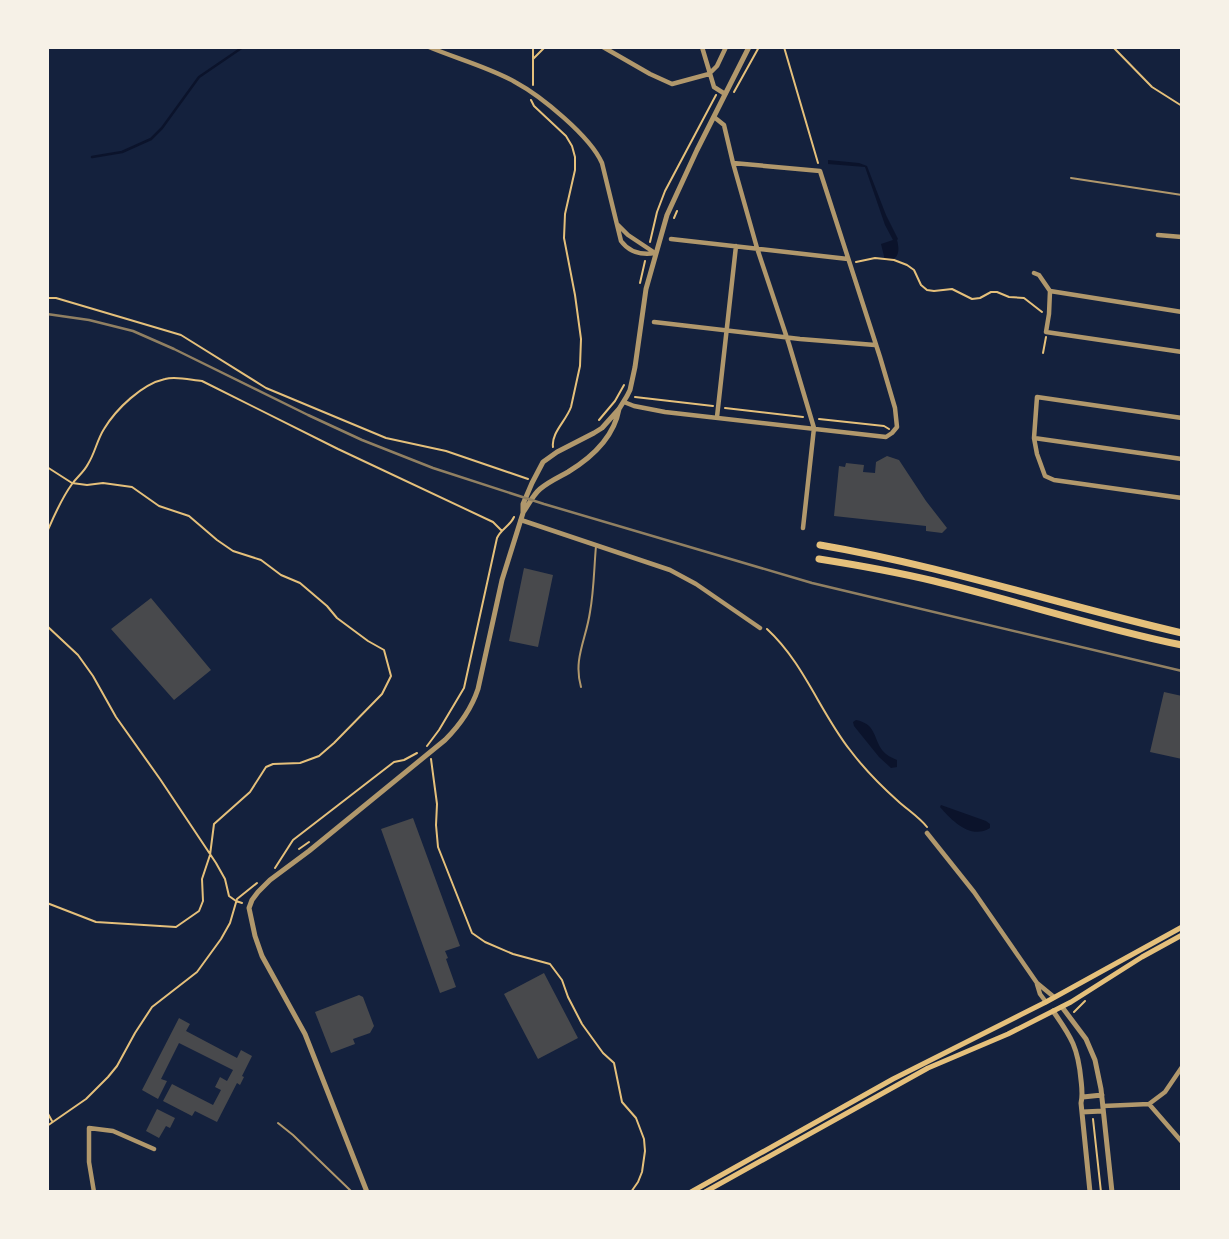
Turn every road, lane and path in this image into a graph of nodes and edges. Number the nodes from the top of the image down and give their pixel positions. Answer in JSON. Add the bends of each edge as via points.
{"nodes":[{"id":1,"x":429,"y":47,"type":"edge"},
{"id":2,"x":533,"y":47,"type":"edge"},
{"id":3,"x":545,"y":47,"type":"edge"},
{"id":4,"x":603,"y":47,"type":"edge"},
{"id":5,"x":702,"y":47,"type":"edge"},
{"id":6,"x":726,"y":47,"type":"edge"},
{"id":7,"x":750,"y":47,"type":"edge"},
{"id":8,"x":759,"y":47,"type":"edge"},
{"id":9,"x":784,"y":47,"type":"edge"},
{"id":10,"x":1113,"y":47,"type":"edge"},
{"id":11,"x":533,"y":58,"type":"junction"},
{"id":12,"x":745,"y":72,"type":"dead end"},
{"id":13,"x":709,"y":74,"type":"junction"},
{"id":14,"x":718,"y":90,"type":"junction"},
{"id":15,"x":531,"y":93,"type":"junction"},
{"id":16,"x":725,"y":94,"type":"junction"},
{"id":17,"x":1182,"y":106,"type":"edge"},
{"id":18,"x":714,"y":117,"type":"junction"},
{"id":19,"x":733,"y":163,"type":"junction"},
{"id":20,"x":820,"y":171,"type":"junction"},
{"id":21,"x":1070,"y":178,"type":"dead end"},
{"id":22,"x":1182,"y":195,"type":"edge"},
{"id":23,"x":657,"y":212,"type":"dead end"},
{"id":24,"x":618,"y":224,"type":"junction"},
{"id":25,"x":1158,"y":235,"type":"dead end"},
{"id":26,"x":1182,"y":237,"type":"edge"},
{"id":27,"x":671,"y":239,"type":"dead end"},
{"id":28,"x":736,"y":246,"type":"junction"},
{"id":29,"x":757,"y":248,"type":"junction"},
{"id":30,"x":655,"y":253,"type":"junction"},
{"id":31,"x":848,"y":261,"type":"junction"},
{"id":32,"x":1034,"y":272,"type":"dead end"},
{"id":33,"x":1050,"y":292,"type":"junction"},
{"id":34,"x":47,"y":298,"type":"edge"},
{"id":35,"x":1182,"y":312,"type":"edge"},
{"id":36,"x":1049,"y":314,"type":"junction"},
{"id":37,"x":654,"y":322,"type":"dead end"},
{"id":38,"x":727,"y":329,"type":"junction"},
{"id":39,"x":1046,"y":332,"type":"junction"},
{"id":40,"x":787,"y":337,"type":"junction"},
{"id":41,"x":875,"y":345,"type":"junction"},
{"id":42,"x":1182,"y":352,"type":"edge"},
{"id":43,"x":1043,"y":354,"type":"dead end"},
{"id":44,"x":620,"y":394,"type":"dead end"},
{"id":45,"x":626,"y":399,"type":"junction"},
{"id":46,"x":718,"y":407,"type":"junction"},
{"id":47,"x":619,"y":409,"type":"junction"},
{"id":48,"x":717,"y":417,"type":"junction"},
{"id":49,"x":810,"y":418,"type":"junction"},
{"id":50,"x":1182,"y":418,"type":"edge"},
{"id":51,"x":597,"y":423,"type":"dead end"},
{"id":52,"x":814,"y":428,"type":"junction"},
{"id":53,"x":892,"y":433,"type":"junction"},
{"id":54,"x":1034,"y":438,"type":"junction"},
{"id":55,"x":555,"y":448,"type":"dead end"},
{"id":56,"x":1182,"y":459,"type":"edge"},
{"id":57,"x":47,"y":467,"type":"edge"},
{"id":58,"x":531,"y":481,"type":"junction"},
{"id":59,"x":72,"y":483,"type":"junction"},
{"id":60,"x":1182,"y":498,"type":"edge"},
{"id":61,"x":520,"y":516,"type":"junction"},
{"id":62,"x":803,"y":528,"type":"dead end"},
{"id":63,"x":502,"y":531,"type":"junction"},
{"id":64,"x":47,"y":532,"type":"edge"},
{"id":65,"x":596,"y":545,"type":"junction"},
{"id":66,"x":820,"y":545,"type":"dead end"},
{"id":67,"x":819,"y":559,"type":"dead end"},
{"id":68,"x":47,"y":626,"type":"edge"},
{"id":69,"x":762,"y":627,"type":"joint"},
{"id":70,"x":1181,"y":632,"type":"edge"},
{"id":71,"x":1179,"y":646,"type":"edge"},
{"id":72,"x":581,"y":687,"type":"dead end"},
{"id":73,"x":431,"y":759,"type":"dead end"},
{"id":74,"x":927,"y":833,"type":"joint"},
{"id":75,"x":210,"y":855,"type":"junction"},
{"id":76,"x":274,"y":869,"type":"dead end"},
{"id":77,"x":242,"y":894,"type":"dead end"},
{"id":78,"x":236,"y":901,"type":"junction"},
{"id":79,"x":47,"y":903,"type":"edge"},
{"id":80,"x":1182,"y":927,"type":"edge"},
{"id":81,"x":1182,"y":935,"type":"edge"},
{"id":82,"x":1037,"y":983,"type":"junction"},
{"id":83,"x":1054,"y":997,"type":"junction"},
{"id":84,"x":1046,"y":1002,"type":"junction"},
{"id":85,"x":1062,"y":1007,"type":"junction"},
{"id":86,"x":1053,"y":1012,"type":"junction"},
{"id":87,"x":1182,"y":1067,"type":"edge"},
{"id":88,"x":1102,"y":1095,"type":"junction"},
{"id":89,"x":1083,"y":1097,"type":"junction"},
{"id":90,"x":1149,"y":1104,"type":"junction"},
{"id":91,"x":1103,"y":1108,"type":"junction"},
{"id":92,"x":1092,"y":1111,"type":"junction"},
{"id":93,"x":47,"y":1112,"type":"edge"},
{"id":94,"x":1082,"y":1112,"type":"junction"},
{"id":95,"x":53,"y":1122,"type":"junction"},
{"id":96,"x":278,"y":1123,"type":"dead end"},
{"id":97,"x":47,"y":1126,"type":"edge"},
{"id":98,"x":1182,"y":1142,"type":"edge"},
{"id":99,"x":154,"y":1149,"type":"dead end"},
{"id":100,"x":94,"y":1192,"type":"edge"},
{"id":101,"x":352,"y":1192,"type":"edge"},
{"id":102,"x":367,"y":1192,"type":"edge"},
{"id":103,"x":631,"y":1192,"type":"edge"},
{"id":104,"x":691,"y":1192,"type":"edge"},
{"id":105,"x":705,"y":1192,"type":"edge"},
{"id":106,"x":1090,"y":1192,"type":"edge"},
{"id":107,"x":1101,"y":1192,"type":"edge"},
{"id":108,"x":1112,"y":1192,"type":"edge"}],
"edges":[{"from":1,"to":15,"type":"street","via":[[514,81]]},
{"from":2,"to":11,"type":"path"},
{"from":3,"to":11,"type":"path"},
{"from":4,"to":13,"type":"street","via":[[669,84]]},
{"from":5,"to":13,"type":"street"},
{"from":6,"to":13,"type":"street"},
{"from":7,"to":16,"type":"street"},
{"from":8,"to":12,"type":"path"},
{"from":9,"to":20,"type":"path"},
{"from":10,"to":17,"type":"path","via":[[1152,87]]},
{"from":11,"to":15,"type":"path"},
{"from":13,"to":14,"type":"street"},
{"from":14,"to":16,"type":"street"},
{"from":14,"to":23,"type":"path"},
{"from":15,"to":24,"type":"street","via":[[576,128],[598,154]]},
{"from":15,"to":55,"type":"path","via":[[531,103],[566,136],[575,157],[564,238],[581,339],[580,366],[568,414],[553,439]]},
{"from":16,"to":18,"type":"street"},
{"from":18,"to":19,"type":"street","via":[[724,125]]},
{"from":18,"to":30,"type":"street","via":[[673,201]]},
{"from":19,"to":20,"type":"street"},
{"from":19,"to":29,"type":"street"},
{"from":20,"to":31,"type":"street"},
{"from":21,"to":22,"type":"lane"},
{"from":24,"to":30,"type":"street"},
{"from":24,"to":30,"type":"street","via":[[625,246],[638,253]]},
{"from":25,"to":26,"type":"street"},
{"from":27,"to":28,"type":"street"},
{"from":28,"to":29,"type":"street"},
{"from":28,"to":38,"type":"street"},
{"from":29,"to":31,"type":"street"},
{"from":29,"to":40,"type":"street"},
{"from":30,"to":45,"type":"street"},
{"from":31,"to":36,"type":"path","via":[[894,260],[911,267],[927,290],[952,289],[972,299],[997,292],[1024,298]]},
{"from":31,"to":41,"type":"street"},
{"from":32,"to":33,"type":"street"},
{"from":33,"to":35,"type":"street"},
{"from":33,"to":36,"type":"street"},
{"from":34,"to":58,"type":"path","via":[[181,335],[266,388],[386,438],[446,452]]},
{"from":36,"to":39,"type":"street"},
{"from":37,"to":38,"type":"street"},
{"from":38,"to":40,"type":"street"},
{"from":38,"to":46,"type":"street"},
{"from":39,"to":42,"type":"street"},
{"from":39,"to":43,"type":"path"},
{"from":40,"to":41,"type":"street"},
{"from":40,"to":49,"type":"street"},
{"from":41,"to":53,"type":"street","via":[[895,409],[897,427]]},
{"from":44,"to":51,"type":"path"},
{"from":45,"to":46,"type":"path"},
{"from":45,"to":47,"type":"street"},
{"from":45,"to":48,"type":"street","via":[[634,406],[664,412]]},
{"from":46,"to":48,"type":"street"},
{"from":46,"to":49,"type":"path"},
{"from":47,"to":58,"type":"street","via":[[602,428],[551,455]]},
{"from":47,"to":61,"type":"street","via":[[595,452],[542,487]]},
{"from":48,"to":52,"type":"street"},
{"from":49,"to":52,"type":"street"},
{"from":49,"to":53,"type":"path","via":[[884,426]]},
{"from":50,"to":54,"type":"street","via":[[1037,397]]},
{"from":52,"to":53,"type":"street","via":[[886,437]]},
{"from":52,"to":62,"type":"street"},
{"from":54,"to":56,"type":"street"},
{"from":54,"to":60,"type":"street","via":[[1045,476],[1054,480]]},
{"from":57,"to":59,"type":"path"},
{"from":58,"to":61,"type":"street"},
{"from":59,"to":63,"type":"path","via":[[89,462],[105,427],[132,396],[165,379],[202,381],[493,522]]},
{"from":59,"to":64,"type":"path"},
{"from":59,"to":75,"type":"path","via":[[132,488],[159,506],[190,516],[233,551],[261,560],[300,583],[337,618],[384,650],[391,676],[382,694],[319,756],[266,767],[250,792],[214,824]]},
{"from":61,"to":63,"type":"path"},
{"from":61,"to":65,"type":"street"},
{"from":61,"to":102,"type":"street","via":[[478,690],[458,726],[270,880],[250,908],[262,956],[305,1034]]},
{"from":63,"to":76,"type":"path","via":[[494,549],[464,688],[439,730],[424,750],[394,762],[293,840]]},
{"from":65,"to":69,"type":"street","via":[[670,570]]},
{"from":65,"to":72,"type":"lane","via":[[591,610],[578,665]]},
{"from":66,"to":70,"type":"highway","via":[[939,569]]},
{"from":67,"to":71,"type":"highway","via":[[934,582]]},
{"from":68,"to":75,"type":"path","via":[[93,676]]},
{"from":69,"to":74,"type":"path","via":[[785,647],[862,765],[927,825]]},
{"from":73,"to":103,"type":"path","via":[[438,847],[472,933],[485,943],[550,964],[582,1024],[614,1063],[622,1102],[636,1118],[646,1151]]},
{"from":74,"to":82,"type":"street"},
{"from":75,"to":78,"type":"path"},
{"from":75,"to":79,"type":"path","via":[[199,911],[176,927],[96,922]]},
{"from":77,"to":78,"type":"path"},
{"from":78,"to":95,"type":"path","via":[[230,923],[197,972],[152,1007],[108,1077]]},
{"from":80,"to":83,"type":"main road"},
{"from":81,"to":85,"type":"main road"},
{"from":82,"to":83,"type":"street"},
{"from":82,"to":84,"type":"street"},
{"from":83,"to":84,"type":"main road"},
{"from":83,"to":85,"type":"main road"},
{"from":84,"to":86,"type":"main road"},
{"from":84,"to":104,"type":"main road","via":[[928,1061]]},
{"from":85,"to":86,"type":"main road"},
{"from":85,"to":88,"type":"street","via":[[1086,1039]]},
{"from":86,"to":89,"type":"street","via":[[1076,1048]]},
{"from":86,"to":105,"type":"main road","via":[[928,1068]]},
{"from":87,"to":90,"type":"street","via":[[1165,1092]]},
{"from":88,"to":89,"type":"street"},
{"from":88,"to":91,"type":"street"},
{"from":89,"to":94,"type":"street"},
{"from":90,"to":91,"type":"street"},
{"from":90,"to":98,"type":"street"},
{"from":91,"to":92,"type":"street"},
{"from":91,"to":108,"type":"street"},
{"from":92,"to":94,"type":"street"},
{"from":92,"to":107,"type":"path"},
{"from":93,"to":95,"type":"path"},
{"from":94,"to":106,"type":"street"},
{"from":95,"to":97,"type":"path"},
{"from":96,"to":101,"type":"lane"},
{"from":99,"to":100,"type":"street","via":[[113,1131],[89,1128]]}]}
